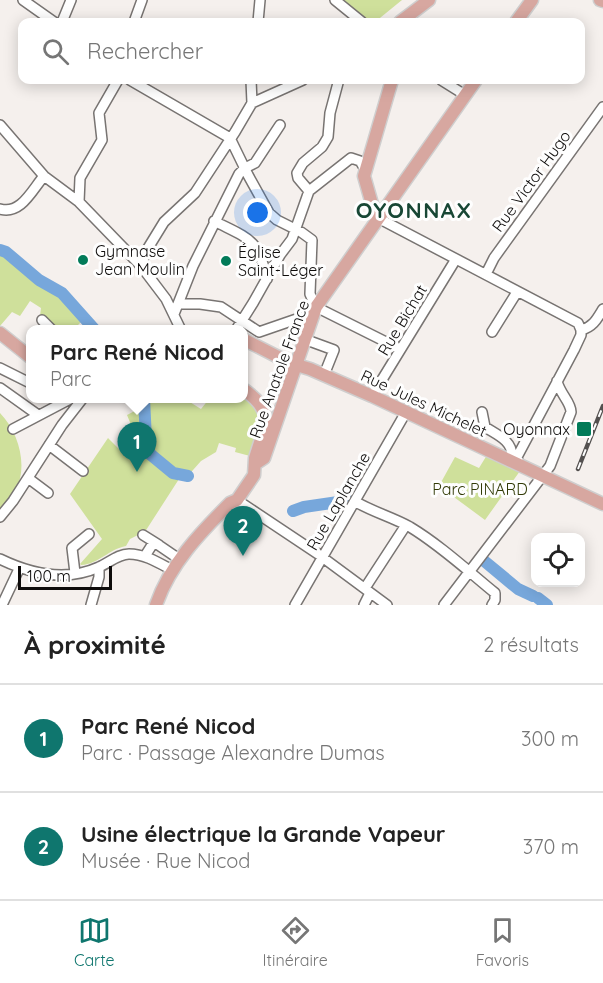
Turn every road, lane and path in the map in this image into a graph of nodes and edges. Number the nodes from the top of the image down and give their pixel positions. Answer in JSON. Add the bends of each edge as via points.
{"nodes":[{"id":1,"x":23,"y":0,"type":"edge"},
{"id":2,"x":71,"y":0,"type":"edge"},
{"id":3,"x":142,"y":0,"type":"edge"},
{"id":4,"x":260,"y":0,"type":"edge"},
{"id":5,"x":335,"y":0,"type":"edge"},
{"id":6,"x":429,"y":0,"type":"edge"},
{"id":7,"x":532,"y":0,"type":"edge"},
{"id":8,"x":48,"y":18,"type":"edge"},
{"id":9,"x":64,"y":18,"type":"edge"},
{"id":10,"x":135,"y":18,"type":"edge"},
{"id":11,"x":258,"y":18,"type":"edge"},
{"id":12,"x":357,"y":18,"type":"edge"},
{"id":13,"x":408,"y":18,"type":"edge"},
{"id":14,"x":519,"y":18,"type":"edge"},
{"id":15,"x":116,"y":84,"type":"edge"},
{"id":16,"x":137,"y":84,"type":"edge"},
{"id":17,"x":252,"y":84,"type":"edge"},
{"id":18,"x":294,"y":84,"type":"edge"},
{"id":19,"x":338,"y":84,"type":"edge"},
{"id":20,"x":391,"y":84,"type":"edge"},
{"id":21,"x":447,"y":84,"type":"edge"},
{"id":22,"x":473,"y":84,"type":"edge"},
{"id":23,"x":465,"y":95,"type":"junction"},
{"id":24,"x":252,"y":102,"type":"junction"},
{"id":25,"x":603,"y":108,"type":"edge"},
{"id":26,"x":0,"y":125,"type":"edge"},
{"id":27,"x":280,"y":125,"type":"dead end"},
{"id":28,"x":231,"y":140,"type":"junction"},
{"id":29,"x":245,"y":168,"type":"junction"},
{"id":30,"x":365,"y":169,"type":"junction"},
{"id":31,"x":44,"y":176,"type":"junction"},
{"id":32,"x":309,"y":191,"type":"junction"},
{"id":33,"x":79,"y":202,"type":"junction"},
{"id":34,"x":0,"y":209,"type":"edge"},
{"id":35,"x":378,"y":218,"type":"junction"},
{"id":36,"x":214,"y":222,"type":"junction"},
{"id":37,"x":296,"y":229,"type":"junction"},
{"id":38,"x":456,"y":259,"type":"junction"},
{"id":39,"x":141,"y":266,"type":"junction"},
{"id":40,"x":486,"y":274,"type":"junction"},
{"id":41,"x":267,"y":279,"type":"junction"},
{"id":42,"x":517,"y":292,"type":"junction"},
{"id":43,"x":176,"y":309,"type":"junction"},
{"id":44,"x":603,"y":309,"type":"edge"},
{"id":45,"x":315,"y":310,"type":"junction"},
{"id":46,"x":42,"y":320,"type":"dead end"},
{"id":47,"x":47,"y":325,"type":"edge"},
{"id":48,"x":180,"y":325,"type":"edge"},
{"id":49,"x":238,"y":325,"type":"edge"},
{"id":50,"x":240,"y":325,"type":"edge"},
{"id":51,"x":248,"y":329,"type":"edge"},
{"id":52,"x":581,"y":330,"type":"junction"},
{"id":53,"x":492,"y":332,"type":"dead end"},
{"id":54,"x":0,"y":333,"type":"edge"},
{"id":55,"x":304,"y":339,"type":"junction"},
{"id":56,"x":248,"y":341,"type":"edge"},
{"id":57,"x":398,"y":348,"type":"dead end"},
{"id":58,"x":26,"y":354,"type":"edge"},
{"id":59,"x":296,"y":365,"type":"junction"},
{"id":60,"x":0,"y":368,"type":"edge"},
{"id":61,"x":324,"y":375,"type":"junction"},
{"id":62,"x":26,"y":381,"type":"edge"},
{"id":63,"x":557,"y":381,"type":"junction"},
{"id":64,"x":0,"y":388,"type":"edge"},
{"id":65,"x":248,"y":393,"type":"edge"},
{"id":66,"x":372,"y":396,"type":"junction"},
{"id":67,"x":69,"y":403,"type":"edge"},
{"id":68,"x":76,"y":403,"type":"edge"},
{"id":69,"x":406,"y":412,"type":"junction"},
{"id":70,"x":482,"y":412,"type":"dead end"},
{"id":71,"x":38,"y":415,"type":"junction"},
{"id":72,"x":13,"y":429,"type":"dead end"},
{"id":73,"x":49,"y":446,"type":"junction"},
{"id":74,"x":518,"y":461,"type":"junction"},
{"id":75,"x":255,"y":464,"type":"junction"},
{"id":76,"x":83,"y":471,"type":"dead end"},
{"id":77,"x":542,"y":476,"type":"junction"},
{"id":78,"x":28,"y":478,"type":"junction"},
{"id":79,"x":48,"y":493,"type":"dead end"},
{"id":80,"x":237,"y":500,"type":"junction"},
{"id":81,"x":356,"y":502,"type":"junction"},
{"id":82,"x":603,"y":504,"type":"edge"},
{"id":83,"x":0,"y":517,"type":"edge"},
{"id":84,"x":406,"y":525,"type":"junction"},
{"id":85,"x":89,"y":534,"type":"dead end"},
{"id":86,"x":143,"y":535,"type":"dead end"},
{"id":87,"x":161,"y":546,"type":"junction"},
{"id":88,"x":145,"y":556,"type":"junction"},
{"id":89,"x":323,"y":557,"type":"junction"},
{"id":90,"x":0,"y":559,"type":"edge"},
{"id":91,"x":176,"y":565,"type":"junction"},
{"id":92,"x":99,"y":567,"type":"junction"},
{"id":93,"x":20,"y":568,"type":"junction"},
{"id":94,"x":469,"y":572,"type":"junction"},
{"id":95,"x":75,"y":573,"type":"junction"},
{"id":96,"x":368,"y":591,"type":"junction"},
{"id":97,"x":2,"y":605,"type":"edge"},
{"id":98,"x":92,"y":605,"type":"edge"},
{"id":99,"x":156,"y":605,"type":"edge"},
{"id":100,"x":294,"y":605,"type":"edge"},
{"id":101,"x":364,"y":605,"type":"edge"},
{"id":102,"x":387,"y":605,"type":"edge"},
{"id":103,"x":444,"y":605,"type":"edge"},
{"id":104,"x":492,"y":605,"type":"edge"}],
"edges":[{"from":1,"to":8,"type":"street"},
{"from":2,"to":9,"type":"street"},
{"from":3,"to":10,"type":"street"},
{"from":4,"to":11,"type":"street"},
{"from":5,"to":12,"type":"street"},
{"from":6,"to":13,"type":"main road"},
{"from":7,"to":14,"type":"main road"},
{"from":15,"to":33,"type":"street","via":[[99,113],[102,140],[80,178]]},
{"from":16,"to":28,"type":"street"},
{"from":17,"to":24,"type":"street"},
{"from":18,"to":24,"type":"street"},
{"from":19,"to":32,"type":"street","via":[[328,137],[297,173]]},
{"from":20,"to":30,"type":"main road"},
{"from":21,"to":23,"type":"street"},
{"from":22,"to":23,"type":"main road","name":"Rue Anatole France"},
{"from":23,"to":35,"type":"main road","name":"Rue Anatole France"},
{"from":24,"to":28,"type":"street"},
{"from":25,"to":40,"type":"street","name":"Rue Victor Hugo"},
{"from":26,"to":31,"type":"street"},
{"from":27,"to":29,"type":"street","via":[[255,163]]},
{"from":28,"to":29,"type":"street"},
{"from":28,"to":39,"type":"street","via":[[195,193],[164,222]]},
{"from":29,"to":36,"type":"street"},
{"from":29,"to":37,"type":"street","via":[[269,213]]},
{"from":30,"to":32,"type":"street","via":[[360,161],[351,158]]},
{"from":30,"to":35,"type":"main road"},
{"from":31,"to":33,"type":"street"},
{"from":31,"to":34,"type":"street","via":[[16,209]]},
{"from":32,"to":37,"type":"street"},
{"from":33,"to":39,"type":"street"},
{"from":35,"to":38,"type":"street"},
{"from":35,"to":45,"type":"main road","name":"Rue Anatole France"},
{"from":36,"to":41,"type":"street","via":[[253,243],[262,256]]},
{"from":36,"to":43,"type":"street"},
{"from":37,"to":41,"type":"street"},
{"from":37,"to":45,"type":"street","via":[[312,240],[310,294]]},
{"from":38,"to":40,"type":"street"},
{"from":38,"to":66,"type":"street","name":"Rue Bichat"},
{"from":39,"to":43,"type":"street"},
{"from":40,"to":42,"type":"street"},
{"from":41,"to":50,"type":"street"},
{"from":42,"to":52,"type":"street","via":[[578,323]]},
{"from":42,"to":53,"type":"street"},
{"from":43,"to":48,"type":"street"},
{"from":43,"to":49,"type":"street","via":[[200,304],[221,308]]},
{"from":44,"to":52,"type":"street","via":[[590,328]]},
{"from":45,"to":51,"type":"street","via":[[259,332]]},
{"from":45,"to":55,"type":"main road","name":"Rue Anatole France"},
{"from":45,"to":57,"type":"street"},
{"from":46,"to":47,"type":"street"},
{"from":52,"to":63,"type":"street"},
{"from":54,"to":58,"type":"main road"},
{"from":55,"to":59,"type":"main road","name":"Rue Anatole France"},
{"from":55,"to":61,"type":"street","via":[[333,350]]},
{"from":56,"to":59,"type":"main road","name":"Rue Jules Michelet"},
{"from":59,"to":61,"type":"main road","name":"Rue Jules Michelet"},
{"from":59,"to":75,"type":"main road","name":"Rue Anatole France","via":[[264,458]]},
{"from":60,"to":62,"type":"street"},
{"from":61,"to":66,"type":"main road","name":"Rue Jules Michelet"},
{"from":63,"to":74,"type":"street"},
{"from":63,"to":77,"type":"street","via":[[571,412],[550,466]]},
{"from":64,"to":71,"type":"street"},
{"from":65,"to":75,"type":"main road","via":[[258,402],[266,419]]},
{"from":66,"to":69,"type":"main road","name":"Rue Jules Michelet"},
{"from":67,"to":71,"type":"street"},
{"from":68,"to":73,"type":"street"},
{"from":69,"to":74,"type":"main road","name":"Rue Jules Michelet"},
{"from":69,"to":81,"type":"street","name":"Rue Laplanche"},
{"from":70,"to":74,"type":"street","via":[[485,427],[506,439]]},
{"from":71,"to":72,"type":"street"},
{"from":73,"to":76,"type":"street"},
{"from":73,"to":78,"type":"street"},
{"from":74,"to":77,"type":"main road","name":"Rue Jules Michelet"},
{"from":75,"to":80,"type":"main road","name":"Rue Anatole France","via":[[253,477]]},
{"from":77,"to":82,"type":"main road","name":"Rue Jules Michelet"},
{"from":77,"to":94,"type":"street"},
{"from":78,"to":79,"type":"street"},
{"from":78,"to":83,"type":"street"},
{"from":80,"to":89,"type":"street"},
{"from":80,"to":91,"type":"main road","name":"Rue Anatole France","via":[[218,514]]},
{"from":81,"to":84,"type":"street"},
{"from":81,"to":89,"type":"street","name":"Rue Laplanche"},
{"from":84,"to":94,"type":"street"},
{"from":84,"to":96,"type":"street"},
{"from":85,"to":95,"type":"street","via":[[72,548]]},
{"from":86,"to":87,"type":"street"},
{"from":87,"to":88,"type":"street","via":[[152,545]]},
{"from":87,"to":91,"type":"street"},
{"from":88,"to":91,"type":"street"},
{"from":88,"to":92,"type":"street","via":[[126,554]]},
{"from":89,"to":96,"type":"street"},
{"from":89,"to":100,"type":"street","name":"Rue Laplanche"},
{"from":90,"to":93,"type":"street"},
{"from":91,"to":99,"type":"main road","name":"Rue Anatole France"},
{"from":92,"to":95,"type":"street"},
{"from":92,"to":98,"type":"street"},
{"from":93,"to":95,"type":"street","via":[[37,574]]},
{"from":93,"to":97,"type":"street"},
{"from":94,"to":103,"type":"street"},
{"from":94,"to":104,"type":"street","via":[[495,593]]},
{"from":96,"to":101,"type":"street"},
{"from":96,"to":102,"type":"street"}]}
